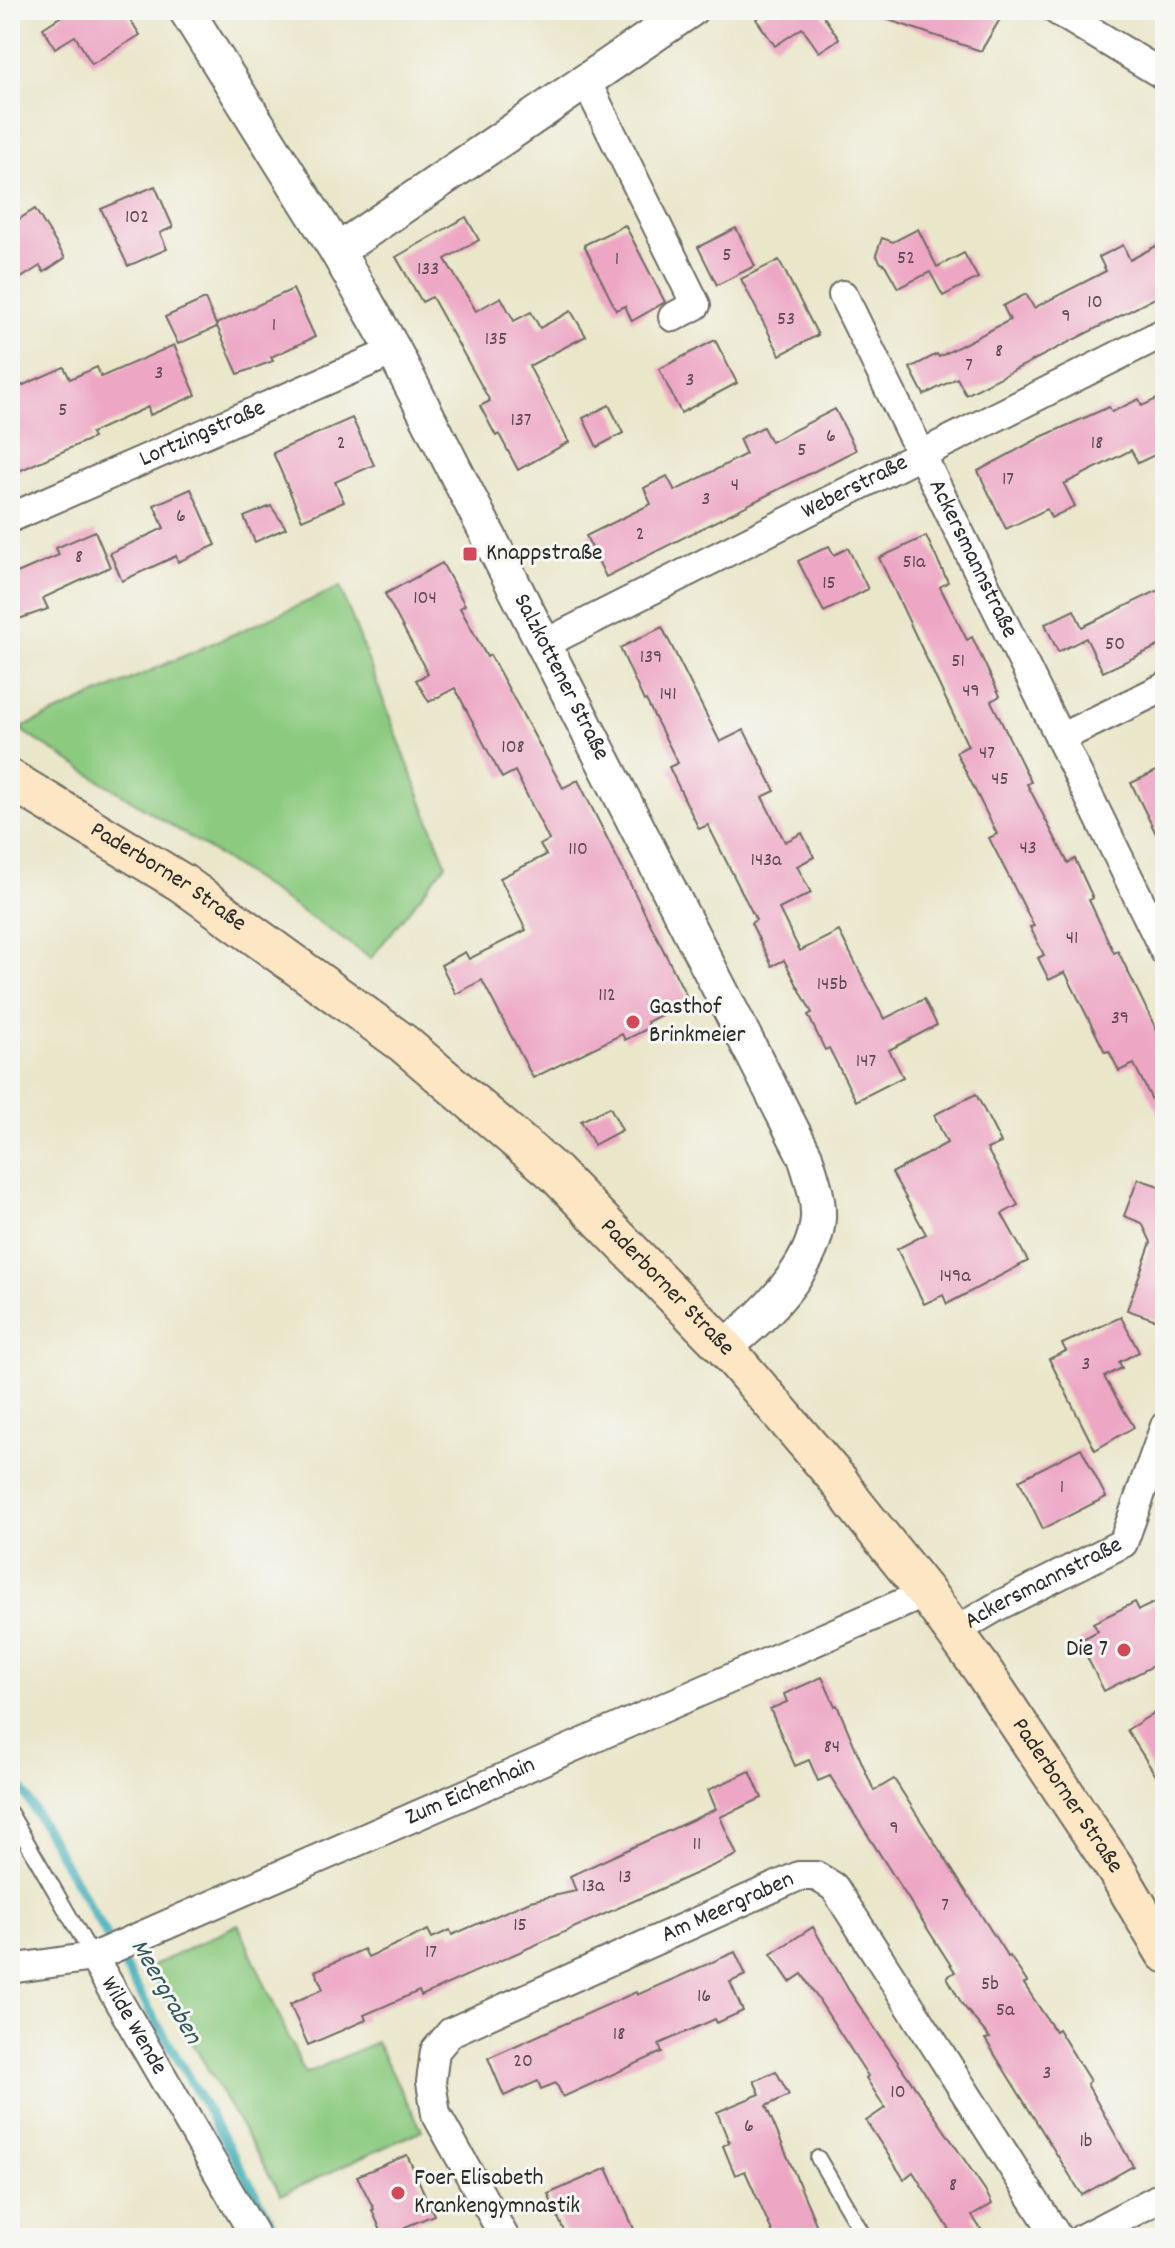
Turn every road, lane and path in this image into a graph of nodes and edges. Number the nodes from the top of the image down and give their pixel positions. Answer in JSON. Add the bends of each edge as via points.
{"nodes":[{"id":1,"x":186,"y":10,"type":"edge"},
{"id":2,"x":690,"y":10,"type":"edge"},
{"id":3,"x":1056,"y":10,"type":"edge"},
{"id":4,"x":1165,"y":76,"type":"edge"},
{"id":5,"x":586,"y":81,"type":"junction"},
{"id":6,"x":337,"y":251,"type":"junction"},
{"id":7,"x":843,"y":295,"type":"dead end"},
{"id":8,"x":673,"y":317,"type":"dead end"},
{"id":9,"x":1165,"y":332,"type":"edge"},
{"id":10,"x":394,"y":351,"type":"junction"},
{"id":11,"x":921,"y":456,"type":"junction"},
{"id":12,"x":10,"y":518,"type":"edge"},
{"id":13,"x":544,"y":644,"type":"junction"},
{"id":14,"x":1165,"y":687,"type":"edge"},
{"id":15,"x":1060,"y":738,"type":"junction"},
{"id":16,"x":10,"y":779,"type":"edge"},
{"id":17,"x":1165,"y":952,"type":"edge"},
{"id":18,"x":724,"y":1347,"type":"junction"},
{"id":19,"x":1163,"y":1436,"type":"edge"},
{"id":20,"x":926,"y":1593,"type":"junction"},
{"id":21,"x":954,"y":1632,"type":"junction"},
{"id":22,"x":10,"y":1813,"type":"edge"},
{"id":23,"x":1165,"y":1953,"type":"edge"},
{"id":24,"x":93,"y":1957,"type":"junction"},
{"id":25,"x":10,"y":1969,"type":"edge"},
{"id":26,"x":818,"y":2158,"type":"dead end"},
{"id":27,"x":1165,"y":2195,"type":"edge"},
{"id":28,"x":256,"y":2238,"type":"edge"},
{"id":29,"x":505,"y":2238,"type":"edge"},
{"id":30,"x":865,"y":2238,"type":"edge"},
{"id":31,"x":1058,"y":2238,"type":"edge"},
{"id":32,"x":1083,"y":2238,"type":"edge"}],
"edges":[{"from":1,"to":6,"type":"street","name":"Salzkottener Straße"},
{"from":2,"to":5,"type":"street"},
{"from":3,"to":4,"type":"street"},
{"from":5,"to":6,"type":"street"},
{"from":5,"to":8,"type":"street","via":[[696,305]]},
{"from":6,"to":10,"type":"street","name":"Salzkottener Straße"},
{"from":7,"to":11,"type":"street","name":"Ackersmannstraße"},
{"from":9,"to":11,"type":"street","name":"Weberstraße"},
{"from":10,"to":12,"type":"street","name":"Lortzingstraße"},
{"from":10,"to":13,"type":"street","name":"Salzkottener Straße"},
{"from":11,"to":13,"type":"street","name":"Weberstraße"},
{"from":11,"to":15,"type":"street","name":"Ackersmannstraße"},
{"from":13,"to":18,"type":"street","name":"Salzkottener Straße","via":[[805,1156],[818,1202],[814,1238],[786,1288]]},
{"from":14,"to":15,"type":"street"},
{"from":15,"to":17,"type":"street","name":"Ackersmannstraße"},
{"from":16,"to":18,"type":"main road","name":"Paderborner Straße","via":[[182,883],[403,1043],[555,1173]]},
{"from":18,"to":20,"type":"main road","name":"Paderborner Straße"},
{"from":19,"to":21,"type":"street","name":"Ackersmannstraße","via":[[1123,1543]]},
{"from":20,"to":21,"type":"main road","name":"Paderborner Straße"},
{"from":20,"to":24,"type":"street","name":"Zum Eichenhain"},
{"from":21,"to":23,"type":"main road","name":"Paderborner Straße","via":[[1118,1873]]},
{"from":22,"to":24,"type":"lane","name":"Wilde Wende"},
{"from":24,"to":25,"type":"street","name":"Zum Eichenhain"},
{"from":24,"to":28,"type":"street","name":"Wilde Wende"},
{"from":26,"to":30,"type":"lane"},
{"from":27,"to":32,"type":"street"},
{"from":29,"to":31,"type":"street","name":"Am Meergraben","via":[[436,2114],[431,2082],[435,2051],[451,2032],[799,1876],[816,1876],[834,1887]]}]}
